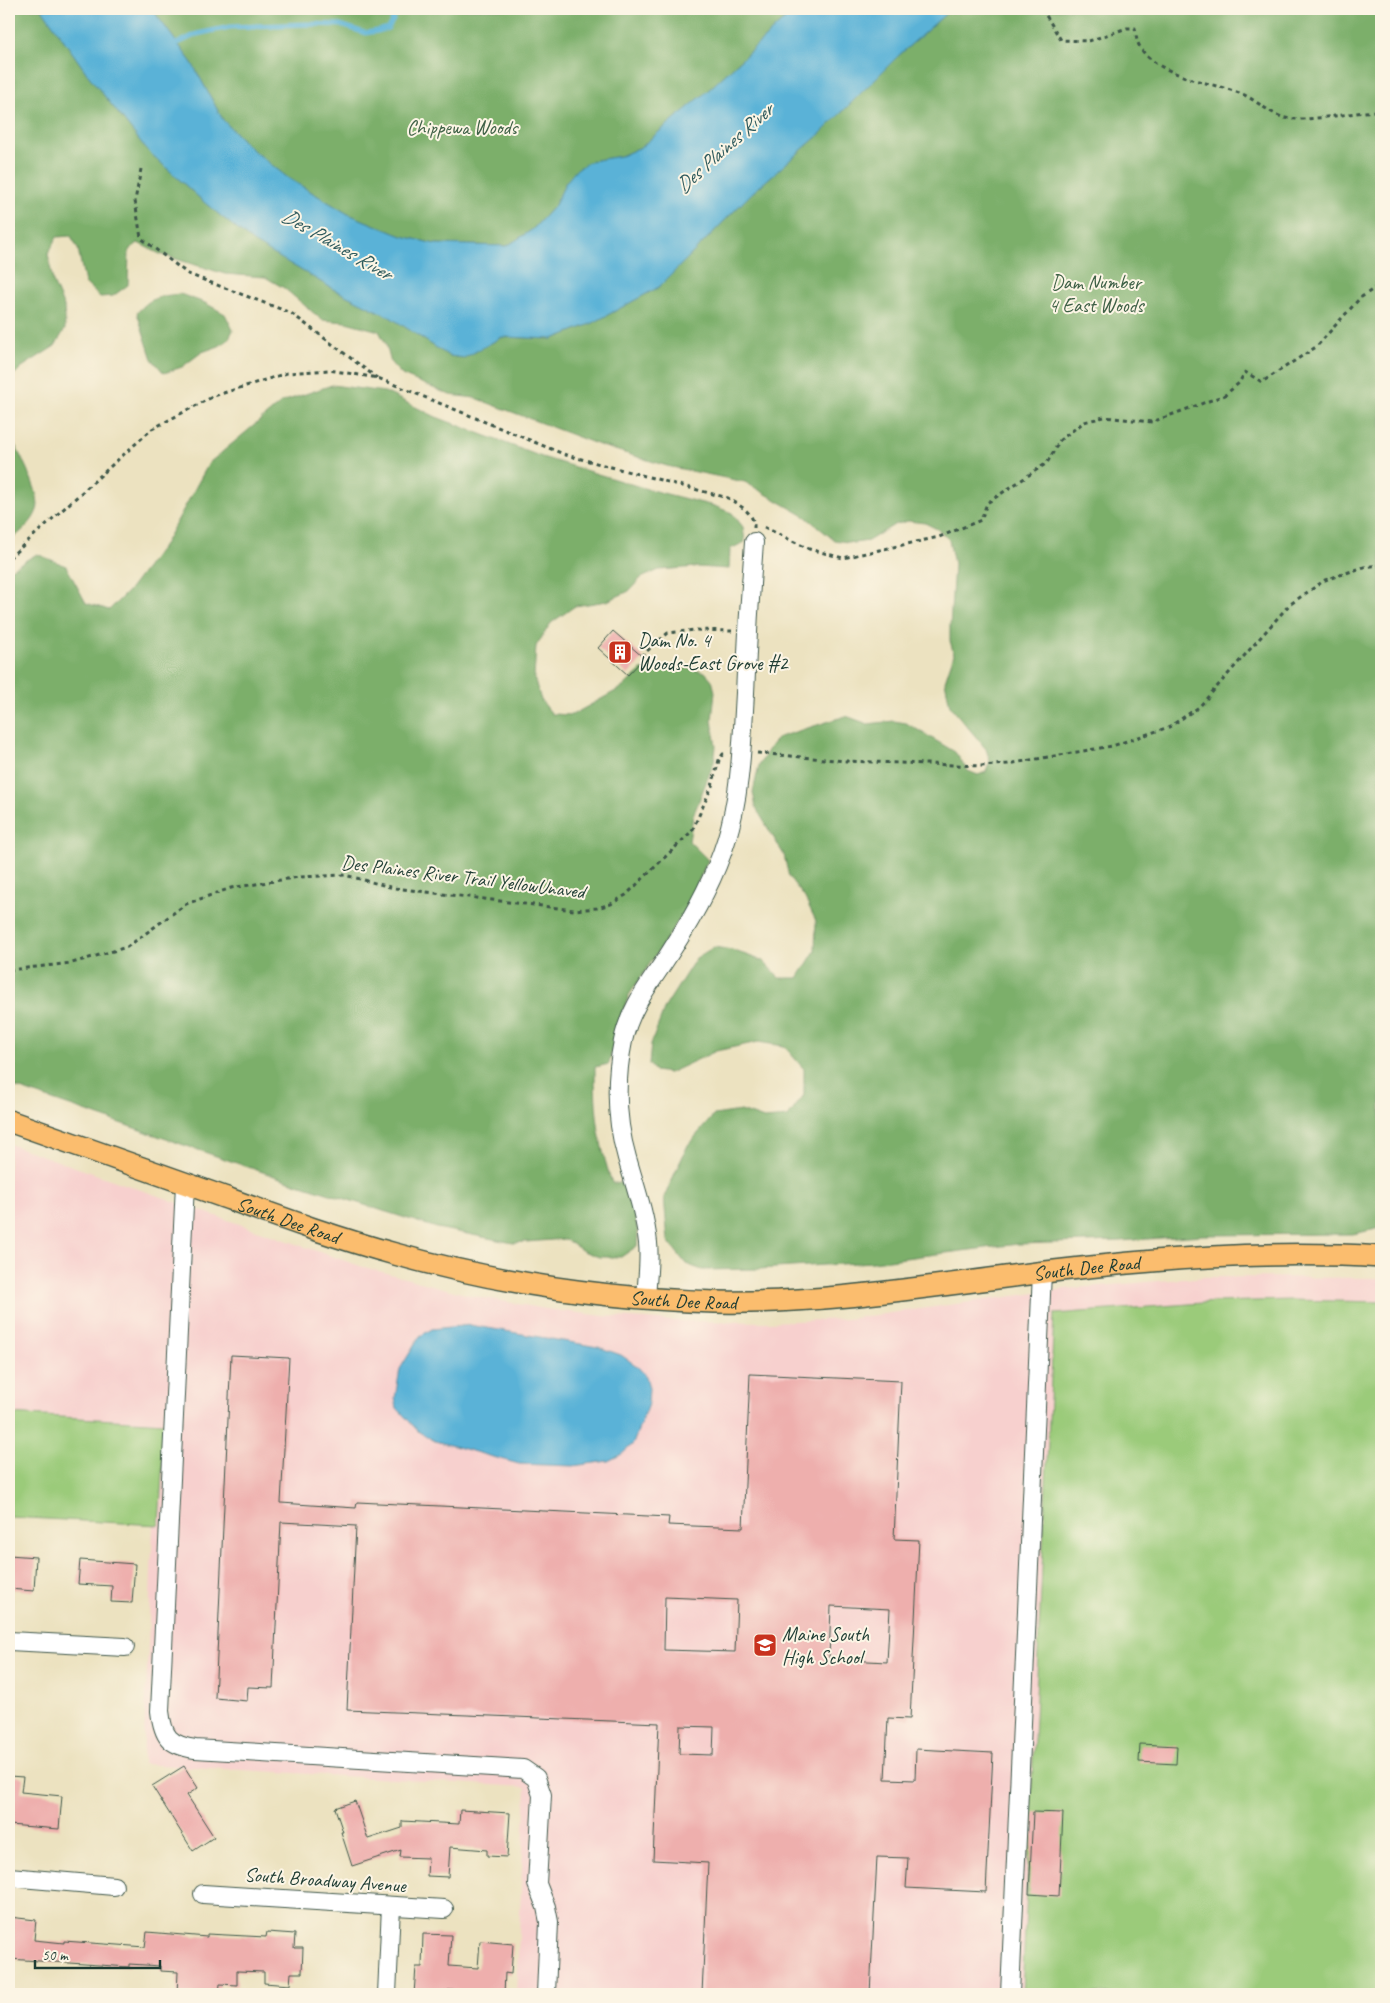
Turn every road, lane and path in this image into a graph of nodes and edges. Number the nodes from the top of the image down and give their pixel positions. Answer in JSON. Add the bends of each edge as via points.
{"nodes":[{"id":1,"x":1042,"y":9,"type":"edge"},
{"id":2,"x":1381,"y":111,"type":"edge"},
{"id":3,"x":141,"y":169,"type":"dead end"},
{"id":4,"x":1381,"y":284,"type":"edge"},
{"id":5,"x":378,"y":378,"type":"junction"},
{"id":6,"x":754,"y":523,"type":"junction"},
{"id":7,"x":754,"y":542,"type":"joint"},
{"id":8,"x":9,"y":558,"type":"edge"},
{"id":9,"x":1381,"y":565,"type":"edge"},
{"id":10,"x":748,"y":631,"type":"junction"},
{"id":11,"x":642,"y":656,"type":"dead end"},
{"id":12,"x":751,"y":753,"type":"dead end"},
{"id":13,"x":728,"y":754,"type":"dead end"},
{"id":14,"x":9,"y":970,"type":"edge"},
{"id":15,"x":9,"y":1122,"type":"edge"},
{"id":16,"x":185,"y":1184,"type":"junction"},
{"id":17,"x":1381,"y":1257,"type":"edge"},
{"id":18,"x":1042,"y":1272,"type":"junction"},
{"id":19,"x":646,"y":1298,"type":"junction"},
{"id":20,"x":9,"y":1640,"type":"edge"},
{"id":21,"x":125,"y":1647,"type":"dead end"},
{"id":22,"x":9,"y":1877,"type":"edge"},
{"id":23,"x":114,"y":1886,"type":"dead end"},
{"id":24,"x":203,"y":1894,"type":"dead end"},
{"id":25,"x":391,"y":1906,"type":"junction"},
{"id":26,"x":444,"y":1909,"type":"dead end"},
{"id":27,"x":388,"y":1994,"type":"edge"},
{"id":28,"x":546,"y":1994,"type":"edge"},
{"id":29,"x":1010,"y":1994,"type":"edge"}],
"edges":[{"from":1,"to":2,"type":"path","via":[[1061,40],[1089,41],[1135,28],[1138,43],[1154,63],[1184,77],[1244,95],[1282,118],[1307,119]]},
{"from":3,"to":5,"type":"path","via":[[135,201],[141,238],[188,274],[291,313]]},
{"from":4,"to":6,"type":"path","via":[[1360,298],[1316,347],[1262,382],[1245,372],[1239,383],[1225,395],[1152,422],[1104,417],[1084,422],[1060,440],[1047,463],[987,502],[981,520],[940,537],[843,558],[809,549]]},
{"from":5,"to":6,"type":"path","via":[[566,455],[728,498],[745,508]]},
{"from":5,"to":8,"type":"path","via":[[329,370],[287,373],[214,396],[152,429]]},
{"from":6,"to":7,"type":"path"},
{"from":7,"to":10,"type":"street"},
{"from":9,"to":12,"type":"path","via":[[1325,580],[1289,605],[1199,707],[1169,727],[1112,746],[980,766],[846,761]]},
{"from":10,"to":11,"type":"path","via":[[668,633]]},
{"from":10,"to":19,"type":"street","via":[[742,741],[726,841],[688,925],[651,978],[629,1019],[623,1039],[619,1120],[648,1243]]},
{"from":13,"to":14,"type":"path","name":"Des Plaines River Trail YellowUnaved","via":[[723,754],[719,760],[712,786],[692,831],[626,895],[611,904],[574,910],[394,888],[345,875],[299,877],[231,888],[186,904],[127,947],[72,963]]},
{"from":15,"to":16,"type":"main road","name":"South Dee Road"},
{"from":16,"to":19,"type":"main road","name":"South Dee Road","via":[[318,1231],[467,1272],[563,1289]]},
{"from":16,"to":28,"type":"street","via":[[160,1711],[166,1735],[172,1743],[195,1749],[523,1769],[530,1773],[536,1778],[542,1795],[537,1884],[549,1922]]},
{"from":17,"to":18,"type":"main road","name":"South Dee Road","via":[[1238,1256]]},
{"from":18,"to":19,"type":"main road","name":"South Dee Road","via":[[801,1300],[716,1302]]},
{"from":18,"to":29,"type":"street"},
{"from":20,"to":21,"type":"street"},
{"from":22,"to":23,"type":"street"},
{"from":24,"to":25,"type":"street","name":"South Broadway Avenue"},
{"from":25,"to":26,"type":"street","name":"South Broadway Avenue"},
{"from":25,"to":27,"type":"street"}]}
